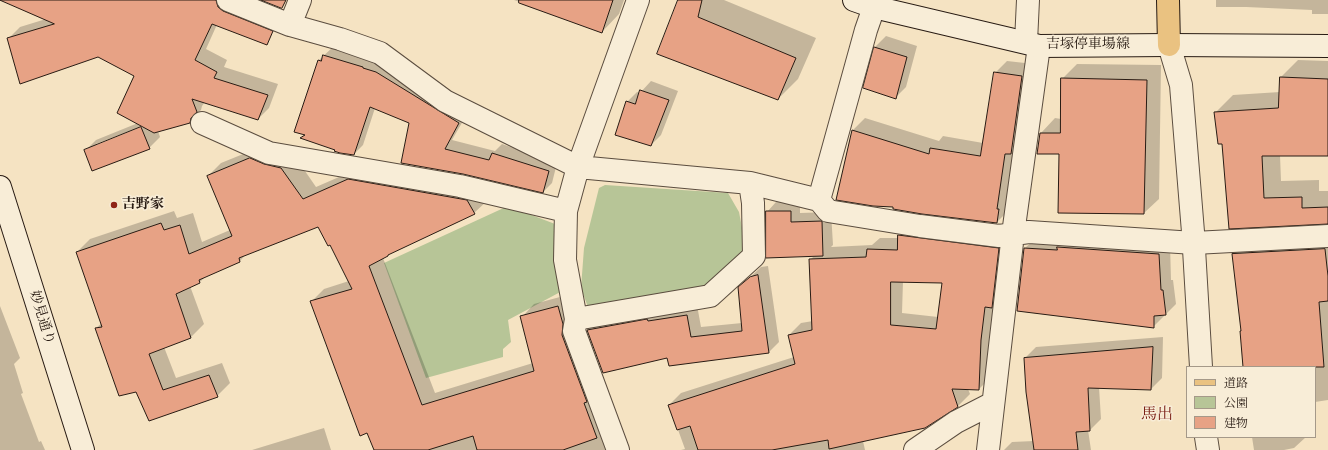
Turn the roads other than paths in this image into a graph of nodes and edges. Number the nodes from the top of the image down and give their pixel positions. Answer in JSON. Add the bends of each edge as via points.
{"nodes":[{"id":1,"x":228,"y":0,"type":"edge"},
{"id":2,"x":300,"y":0,"type":"edge"},
{"id":3,"x":638,"y":0,"type":"edge"},
{"id":4,"x":1028,"y":0,"type":"edge"},
{"id":5,"x":1168,"y":0,"type":"edge"},
{"id":6,"x":864,"y":4,"type":"edge"},
{"id":7,"x":290,"y":25,"type":"junction"},
{"id":8,"x":1033,"y":44,"type":"junction"},
{"id":9,"x":1169,"y":45,"type":"junction"},
{"id":10,"x":1328,"y":46,"type":"edge"},
{"id":11,"x":202,"y":123,"type":"dead end"},
{"id":12,"x":578,"y":167,"type":"junction"},
{"id":13,"x":750,"y":183,"type":"junction"},
{"id":14,"x":0,"y":187,"type":"edge"},
{"id":15,"x":819,"y":200,"type":"junction"},
{"id":16,"x":566,"y":211,"type":"junction"},
{"id":17,"x":1013,"y":234,"type":"junction"},
{"id":18,"x":1328,"y":236,"type":"edge"},
{"id":19,"x":1194,"y":243,"type":"junction"},
{"id":20,"x":576,"y":319,"type":"junction"},
{"id":21,"x":1201,"y":366,"type":"edge"},
{"id":22,"x":993,"y":403,"type":"junction"},
{"id":23,"x":1206,"y":438,"type":"edge"},
{"id":24,"x":614,"y":449,"type":"edge"},
{"id":25,"x":82,"y":450,"type":"edge"},
{"id":26,"x":915,"y":450,"type":"edge"},
{"id":27,"x":988,"y":450,"type":"edge"},
{"id":28,"x":1208,"y":450,"type":"edge"}],
"edges":[{"from":1,"to":7,"type":"street"},
{"from":2,"to":7,"type":"street"},
{"from":3,"to":12,"type":"street"},
{"from":4,"to":8,"type":"street"},
{"from":5,"to":9,"type":"main road"},
{"from":6,"to":8,"type":"street","name":"吉塚停車場線"},
{"from":6,"to":15,"type":"street","via":[[866,30]]},
{"from":7,"to":12,"type":"street","via":[[340,38],[380,53],[445,101]]},
{"from":8,"to":9,"type":"street","name":"吉塚停車場線"},
{"from":8,"to":17,"type":"street"},
{"from":9,"to":10,"type":"street","name":"吉塚停車場線"},
{"from":9,"to":19,"type":"street","via":[[1181,85]]},
{"from":11,"to":16,"type":"street","via":[[269,153],[460,186]]},
{"from":12,"to":13,"type":"street"},
{"from":12,"to":16,"type":"street"},
{"from":13,"to":15,"type":"street"},
{"from":13,"to":20,"type":"street","via":[[754,256],[710,296]]},
{"from":14,"to":25,"type":"street","name":"妙見通り"},
{"from":15,"to":17,"type":"street","via":[[828,212],[999,236]]},
{"from":16,"to":20,"type":"street","via":[[565,260]]},
{"from":17,"to":19,"type":"street","via":[[1029,232]]},
{"from":17,"to":22,"type":"street"},
{"from":18,"to":19,"type":"street"},
{"from":19,"to":21,"type":"street"},
{"from":20,"to":24,"type":"street","via":[[574,332]]},
{"from":22,"to":26,"type":"street","via":[[956,422]]},
{"from":22,"to":27,"type":"street"},
{"from":23,"to":28,"type":"street"}]}
